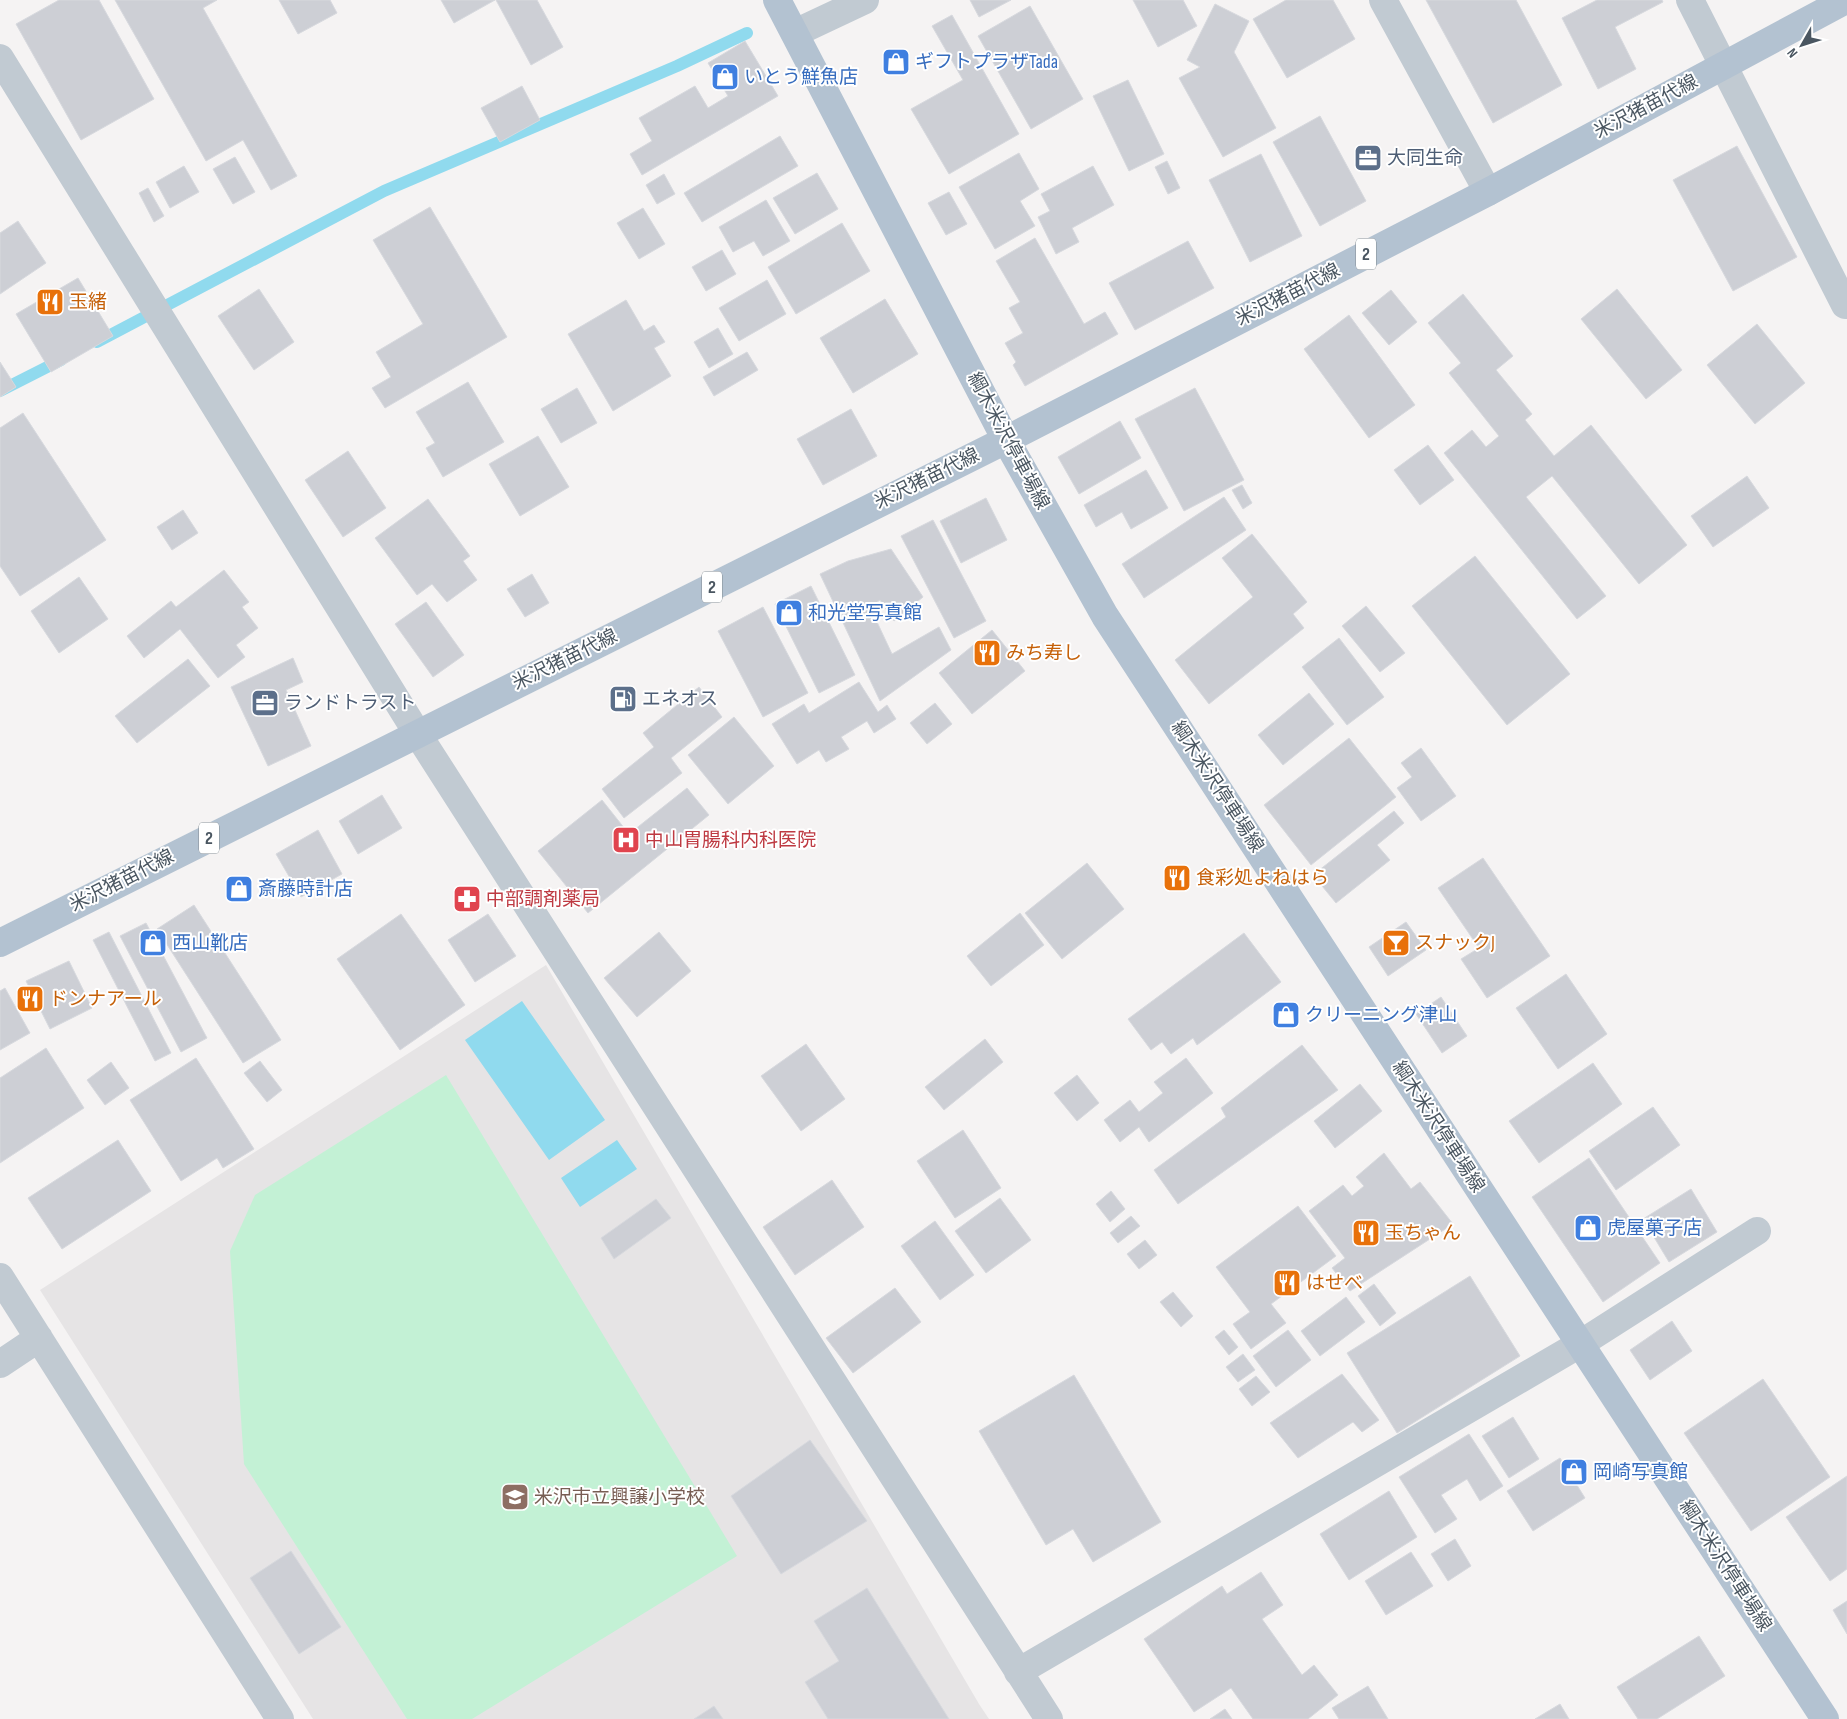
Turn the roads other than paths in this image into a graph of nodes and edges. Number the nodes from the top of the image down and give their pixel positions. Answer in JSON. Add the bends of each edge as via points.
{"nodes":[{"id":1,"x":777,"y":0,"type":"edge"},
{"id":2,"x":865,"y":0,"type":"edge"},
{"id":3,"x":1383,"y":0,"type":"edge"},
{"id":4,"x":1690,"y":0,"type":"edge"},
{"id":5,"x":1846,"y":0,"type":"edge"},
{"id":6,"x":795,"y":33,"type":"junction"},
{"id":7,"x":0,"y":58,"type":"edge"},
{"id":8,"x":1724,"y":65,"type":"junction"},
{"id":9,"x":1488,"y":192,"type":"junction"},
{"id":10,"x":1845,"y":304,"type":"dead end"},
{"id":11,"x":1006,"y":440,"type":"junction"},
{"id":12,"x":417,"y":733,"type":"junction"},
{"id":13,"x":0,"y":943,"type":"edge"},
{"id":14,"x":1757,"y":1231,"type":"dead end"},
{"id":15,"x":0,"y":1277,"type":"edge"},
{"id":16,"x":39,"y":1338,"type":"junction"},
{"id":17,"x":1580,"y":1344,"type":"junction"},
{"id":18,"x":0,"y":1364,"type":"edge"},
{"id":19,"x":1018,"y":1672,"type":"junction"},
{"id":20,"x":280,"y":1719,"type":"edge"},
{"id":21,"x":1049,"y":1719,"type":"edge"},
{"id":22,"x":1825,"y":1719,"type":"edge"}],
"edges":[{"from":1,"to":6,"type":"main road","name":"綱木米沢停車場線"},
{"from":2,"to":6,"type":"street"},
{"from":3,"to":9,"type":"street"},
{"from":4,"to":8,"type":"street"},
{"from":5,"to":8,"type":"main road","name":"米沢猪苗代線","number":"2"},
{"from":6,"to":11,"type":"main road","name":"綱木米沢停車場線"},
{"from":7,"to":12,"type":"street"},
{"from":8,"to":9,"type":"main road","name":"米沢猪苗代線","number":"2"},
{"from":8,"to":10,"type":"street"},
{"from":9,"to":11,"type":"main road","name":"米沢猪苗代線","number":"2"},
{"from":11,"to":12,"type":"main road","name":"米沢猪苗代線","number":"2"},
{"from":11,"to":17,"type":"main road","name":"綱木米沢停車場線","via":[[1105,616]]},
{"from":12,"to":13,"type":"main road","name":"米沢猪苗代線","number":"2"},
{"from":12,"to":19,"type":"street"},
{"from":14,"to":17,"type":"street"},
{"from":15,"to":16,"type":"street"},
{"from":16,"to":18,"type":"street"},
{"from":16,"to":20,"type":"street"},
{"from":17,"to":19,"type":"street"},
{"from":17,"to":22,"type":"main road","name":"綱木米沢停車場線"},
{"from":19,"to":21,"type":"street"}]}
